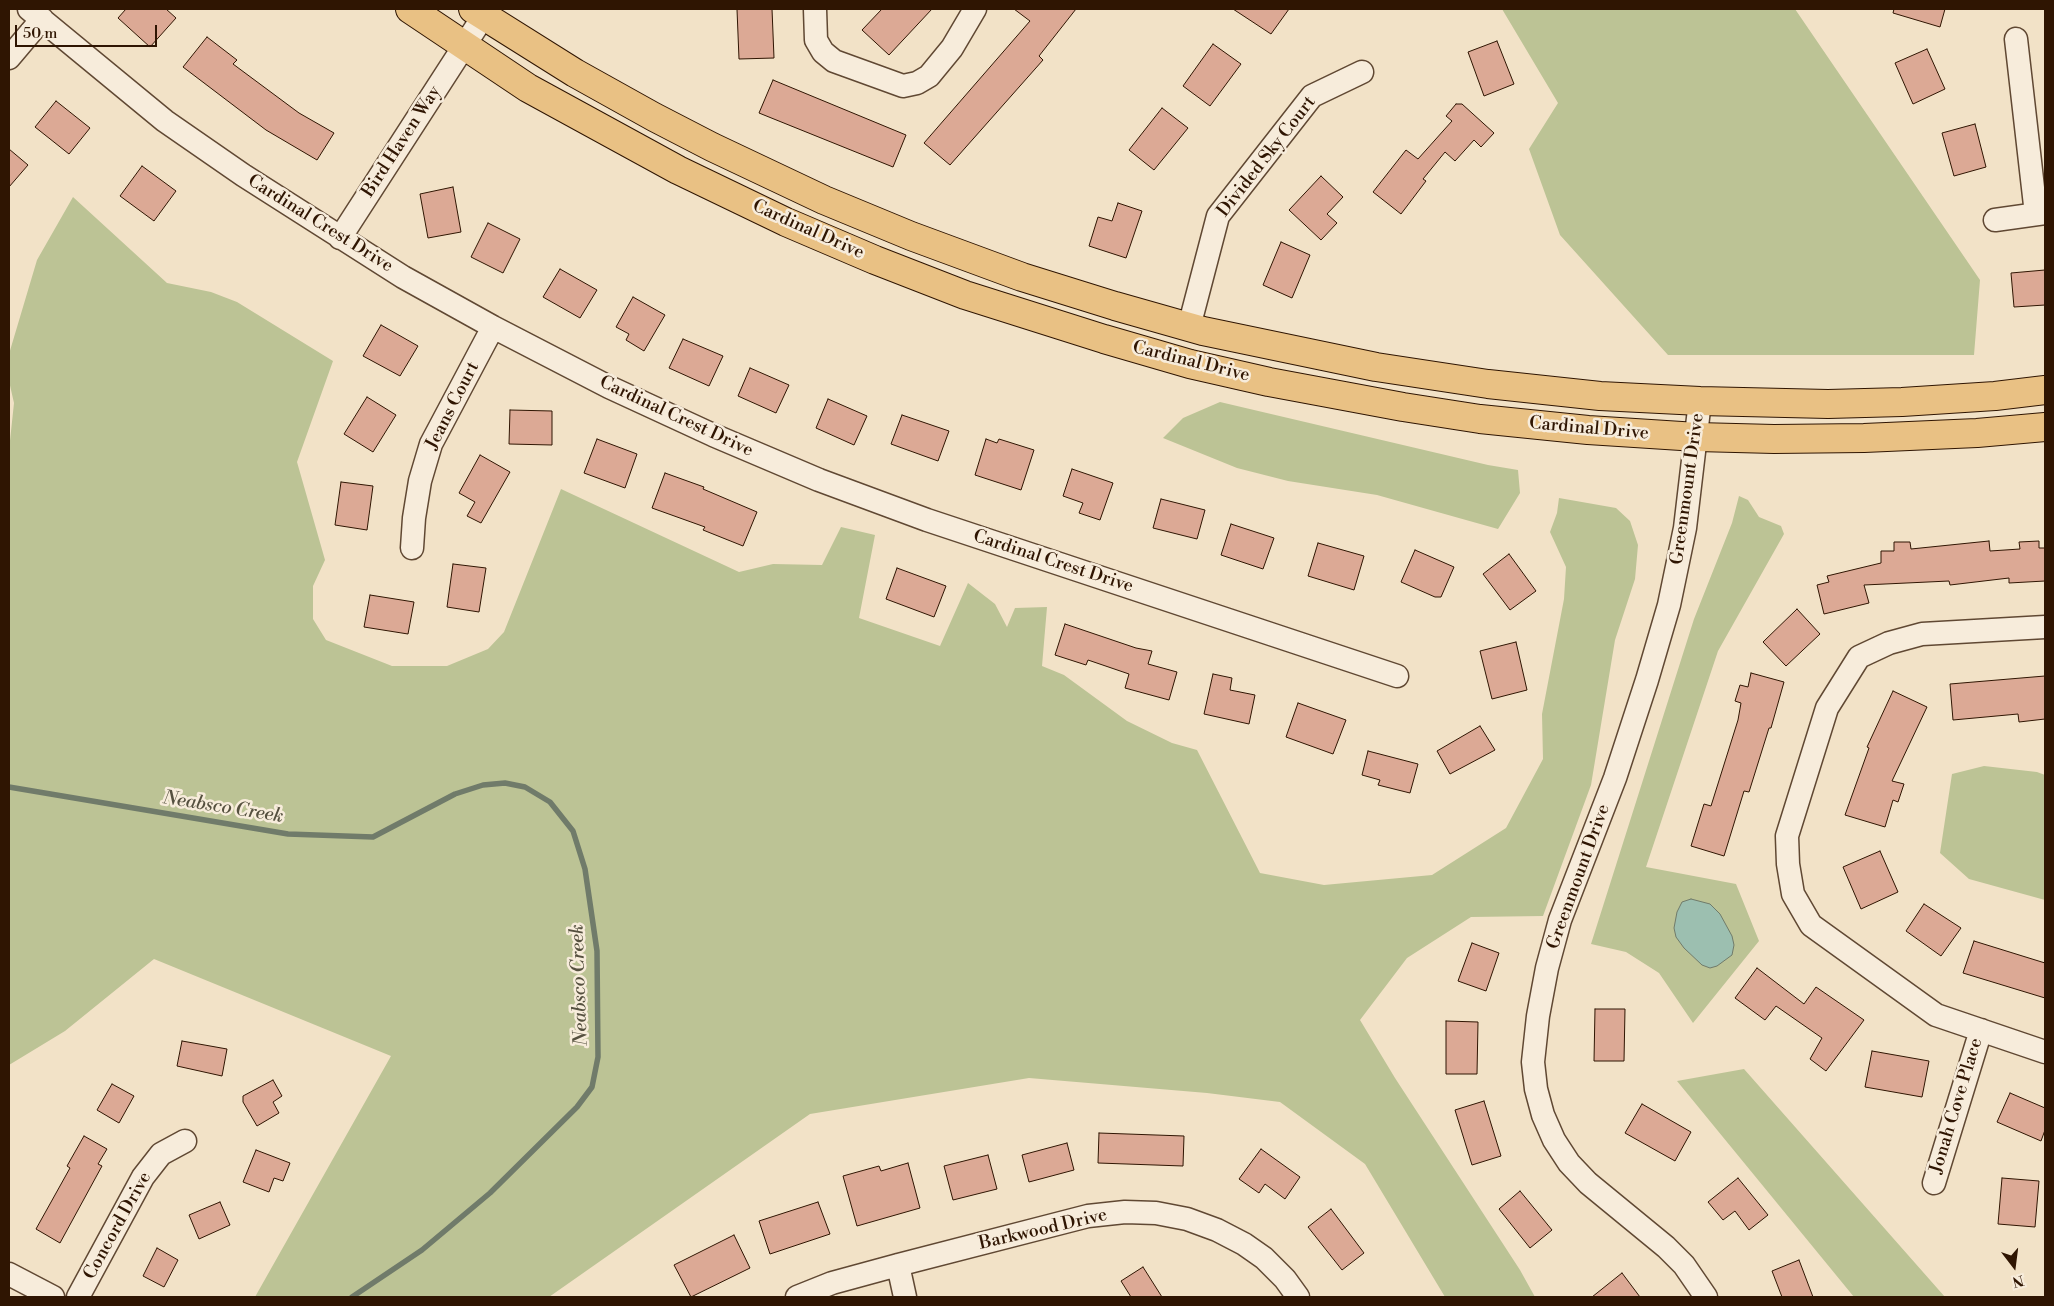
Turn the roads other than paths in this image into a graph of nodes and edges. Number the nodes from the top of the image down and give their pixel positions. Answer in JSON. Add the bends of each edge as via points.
{"nodes":[{"id":1,"x":410,"y":9,"type":"edge"},
{"id":2,"x":815,"y":9,"type":"edge"},
{"id":3,"x":975,"y":9,"type":"edge"},
{"id":4,"x":482,"y":11,"type":"edge"},
{"id":5,"x":35,"y":14,"type":"edge"},
{"id":6,"x":2016,"y":39,"type":"dead end"},
{"id":7,"x":464,"y":46,"type":"junction"},
{"id":8,"x":9,"y":58,"type":"edge"},
{"id":9,"x":1362,"y":72,"type":"dead end"},
{"id":10,"x":2041,"y":214,"type":"edge"},
{"id":11,"x":1995,"y":220,"type":"dead end"},
{"id":12,"x":340,"y":238,"type":"junction"},
{"id":13,"x":494,"y":327,"type":"junction"},
{"id":14,"x":1189,"y":327,"type":"junction"},
{"id":15,"x":2045,"y":390,"type":"edge"},
{"id":16,"x":1700,"y":402,"type":"junction"},
{"id":17,"x":2045,"y":427,"type":"edge"},
{"id":18,"x":1697,"y":437,"type":"junction"},
{"id":19,"x":412,"y":548,"type":"dead end"},
{"id":20,"x":2045,"y":627,"type":"edge"},
{"id":21,"x":1397,"y":676,"type":"dead end"},
{"id":22,"x":1981,"y":1030,"type":"junction"},
{"id":23,"x":2045,"y":1052,"type":"edge"},
{"id":24,"x":185,"y":1141,"type":"dead end"},
{"id":25,"x":1934,"y":1183,"type":"dead end"},
{"id":26,"x":898,"y":1265,"type":"junction"},
{"id":27,"x":9,"y":1274,"type":"edge"},
{"id":28,"x":53,"y":1297,"type":"edge"},
{"id":29,"x":78,"y":1297,"type":"edge"},
{"id":30,"x":797,"y":1297,"type":"edge"},
{"id":31,"x":905,"y":1297,"type":"edge"},
{"id":32,"x":1298,"y":1297,"type":"edge"},
{"id":33,"x":1706,"y":1297,"type":"edge"}],
"edges":[{"from":1,"to":7,"type":"main road","name":"Cardinal Drive"},
{"from":2,"to":3,"type":"street","via":[[816,40],[823,52],[834,61],[903,86],[930,76],[952,48]]},
{"from":4,"to":7,"type":"street","name":"Bird Haven Way"},
{"from":4,"to":14,"type":"main road","name":"Cardinal Drive","via":[[575,73],[654,117],[824,200],[1022,277]]},
{"from":5,"to":8,"type":"street"},
{"from":5,"to":12,"type":"street","name":"Cardinal Crest Drive","via":[[165,121]]},
{"from":6,"to":10,"type":"street"},
{"from":7,"to":12,"type":"street","name":"Bird Haven Way"},
{"from":7,"to":18,"type":"main road","name":"Cardinal Drive","via":[[528,88],[670,165],[786,222],[965,295],[1190,364],[1403,408],[1529,424]]},
{"from":9,"to":14,"type":"street","name":"Divided Sky Court","via":[[1312,96],[1218,216]]},
{"from":10,"to":11,"type":"street"},
{"from":12,"to":13,"type":"street","name":"Cardinal Crest Drive"},
{"from":13,"to":19,"type":"street","name":"Jeans Court","via":[[431,444],[420,480]]},
{"from":13,"to":21,"type":"street","name":"Cardinal Crest Drive","via":[[617,391],[819,480],[926,520]]},
{"from":14,"to":16,"type":"main road","name":"Cardinal Drive","via":[[1340,360],[1488,384]]},
{"from":15,"to":16,"type":"main road","name":"Cardinal Drive","via":[[1902,402]]},
{"from":16,"to":18,"type":"street","name":"Greenmount Drive"},
{"from":17,"to":18,"type":"main road","name":"Cardinal Drive","via":[[1864,438]]},
{"from":18,"to":33,"type":"street","name":"Greenmount Drive","via":[[1685,528],[1669,605],[1615,778],[1560,920],[1538,1016],[1534,1062],[1543,1116],[1569,1163],[1666,1247]]},
{"from":20,"to":22,"type":"street","via":[[1922,634],[1889,643],[1859,657],[1826,708],[1787,836],[1793,894],[1812,925],[1936,1015]]},
{"from":22,"to":23,"type":"street"},
{"from":22,"to":25,"type":"street","name":"Jonah Cove Place"},
{"from":24,"to":29,"type":"street","name":"Concord Drive","via":[[161,1154],[143,1177]]},
{"from":26,"to":30,"type":"street","name":"Barkwood Drive","via":[[832,1283]]},
{"from":26,"to":31,"type":"street"},
{"from":26,"to":32,"type":"street","name":"Barkwood Drive","via":[[1088,1216],[1156,1213],[1202,1224],[1244,1244],[1264,1258]]},
{"from":27,"to":28,"type":"street"}]}
